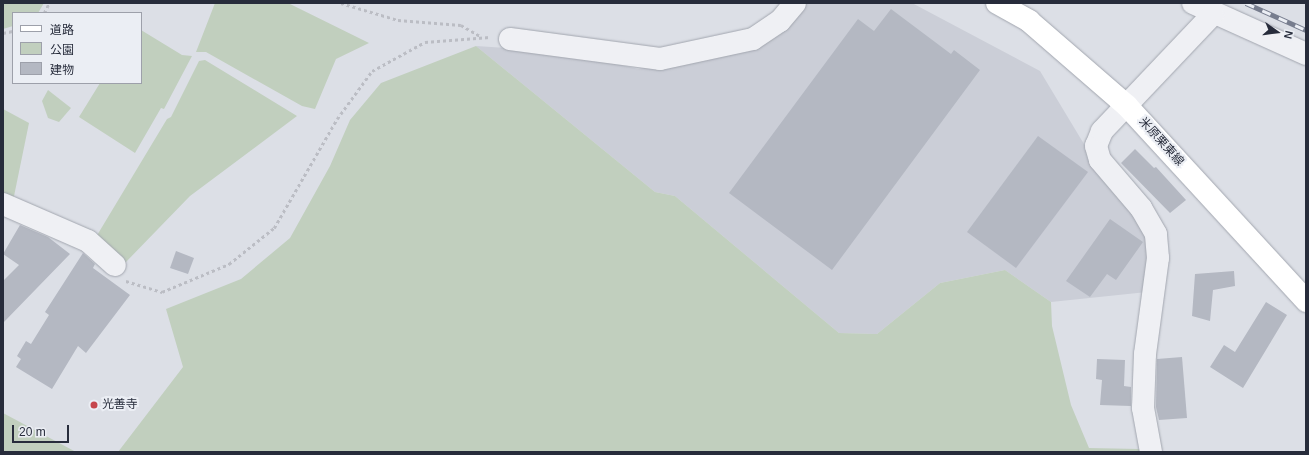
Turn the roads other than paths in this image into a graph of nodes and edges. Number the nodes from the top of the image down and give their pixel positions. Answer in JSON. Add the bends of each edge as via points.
{"nodes":[{"id":1,"x":795,"y":3,"type":"edge"},
{"id":2,"x":997,"y":3,"type":"edge"},
{"id":3,"x":1193,"y":3,"type":"edge"},
{"id":4,"x":1213,"y":14,"type":"junction"},
{"id":5,"x":510,"y":39,"type":"road end"},
{"id":6,"x":1306,"y":54,"type":"edge"},
{"id":7,"x":1128,"y":106,"type":"junction"},
{"id":8,"x":3,"y":204,"type":"edge"},
{"id":9,"x":115,"y":265,"type":"road end"},
{"id":10,"x":1306,"y":301,"type":"edge"},
{"id":11,"x":1151,"y":452,"type":"edge"}],
"edges":[{"from":1,"to":5,"type":"street","via":[[780,21],[753,39],[660,59]]},
{"from":2,"to":7,"type":"main road","name":"米原栗東線","via":[[1029,21]]},
{"from":3,"to":4,"type":"street"},
{"from":4,"to":6,"type":"street"},
{"from":4,"to":7,"type":"street"},
{"from":7,"to":10,"type":"main road","name":"米原栗東線"},
{"from":7,"to":11,"type":"street","via":[[1102,131],[1096,146],[1100,160],[1141,208],[1156,234],[1158,258],[1145,354],[1143,408]]},
{"from":8,"to":9,"type":"street","via":[[88,241]]}]}
